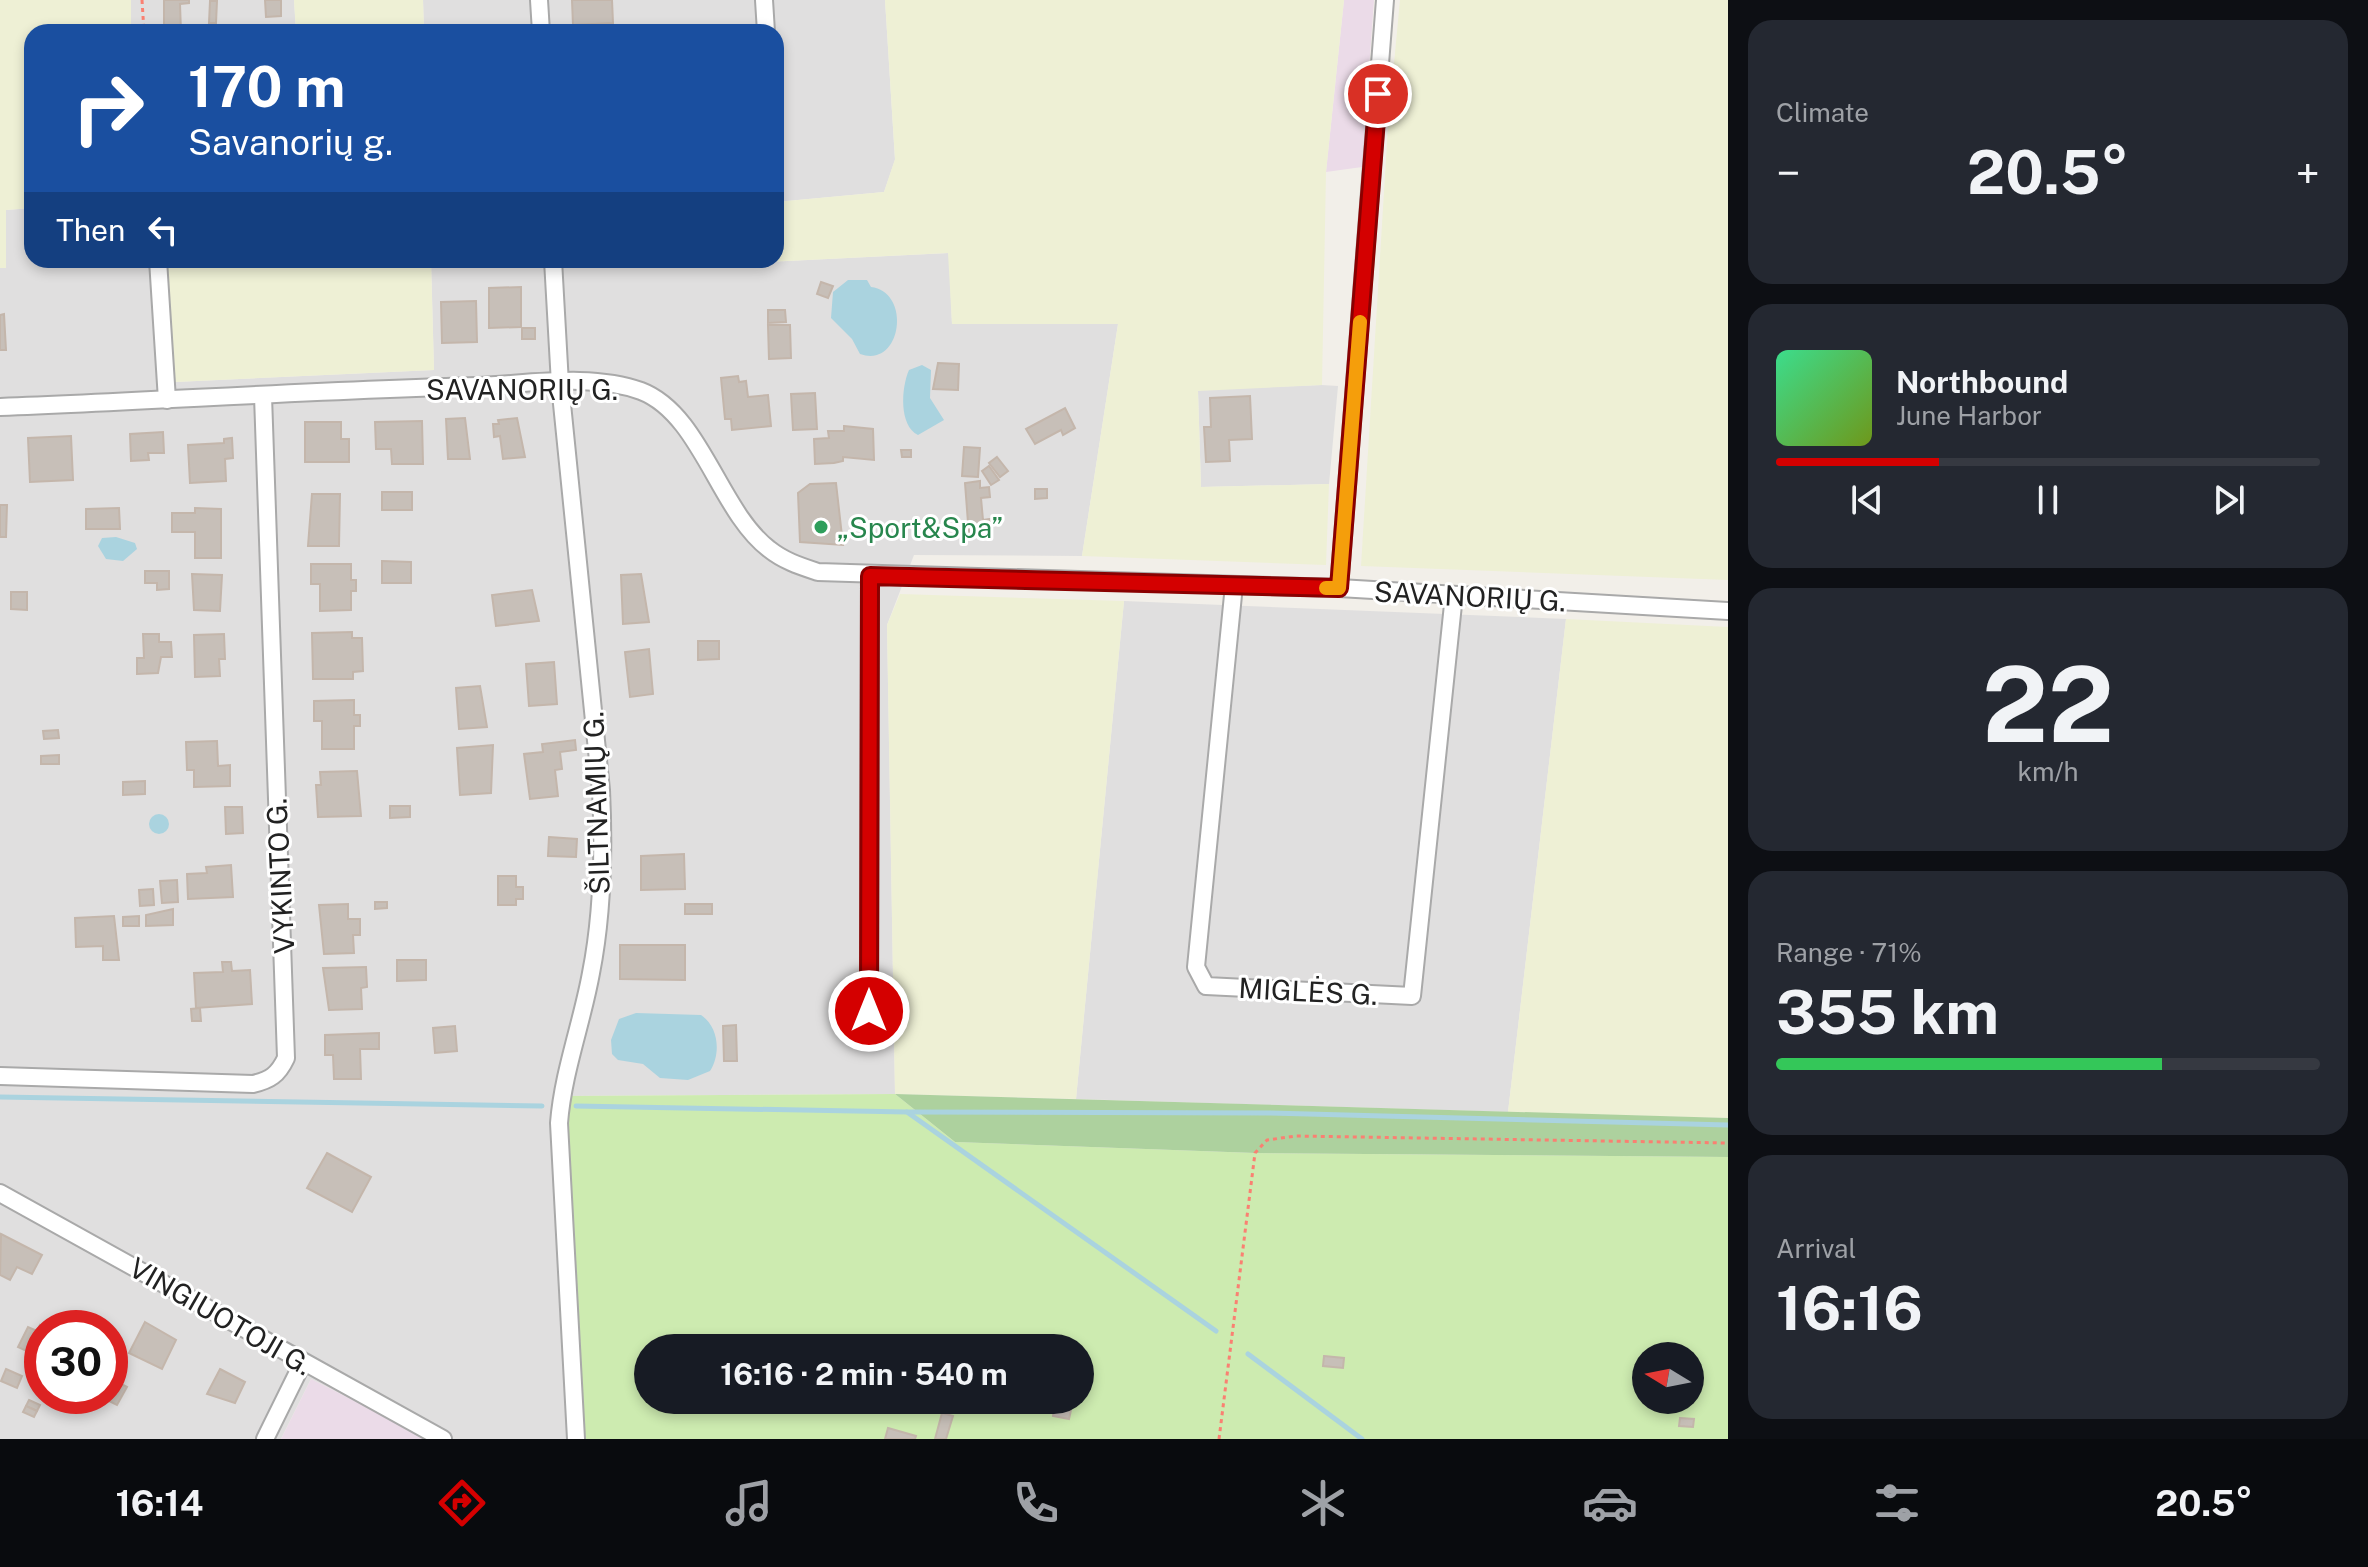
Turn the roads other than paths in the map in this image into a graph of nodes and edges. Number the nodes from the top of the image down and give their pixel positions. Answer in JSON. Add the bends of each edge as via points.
{"nodes":[{"id":1,"x":539,"y":0,"type":"edge"},
{"id":2,"x":764,"y":0,"type":"edge"},
{"id":3,"x":1385,"y":0,"type":"edge"},
{"id":4,"x":540,"y":24,"type":"edge"},
{"id":5,"x":766,"y":24,"type":"edge"},
{"id":6,"x":159,"y":268,"type":"edge"},
{"id":7,"x":553,"y":268,"type":"edge"},
{"id":8,"x":560,"y":384,"type":"junction"},
{"id":9,"x":263,"y":396,"type":"junction"},
{"id":10,"x":167,"y":400,"type":"junction"},
{"id":11,"x":0,"y":407,"type":"edge"},
{"id":12,"x":870,"y":576,"type":"junction"},
{"id":13,"x":1234,"y":585,"type":"junction"},
{"id":14,"x":1339,"y":588,"type":"junction"},
{"id":15,"x":1454,"y":595,"type":"junction"},
{"id":16,"x":1728,"y":611,"type":"edge"},
{"id":17,"x":869,"y":1011,"type":"dead end"},
{"id":18,"x":0,"y":1076,"type":"edge"},
{"id":19,"x":0,"y":1193,"type":"edge"},
{"id":20,"x":303,"y":1362,"type":"junction"},
{"id":21,"x":265,"y":1439,"type":"edge"},
{"id":22,"x":443,"y":1439,"type":"edge"},
{"id":23,"x":576,"y":1439,"type":"edge"}],
"edges":[{"from":1,"to":4,"type":"street"},
{"from":2,"to":5,"type":"street"},
{"from":3,"to":14,"type":"street"},
{"from":6,"to":10,"type":"street"},
{"from":7,"to":8,"type":"street","name":"ŠILTNAMIŲ G."},
{"from":8,"to":9,"type":"street","name":"SAVANORIŲ G."},
{"from":8,"to":12,"type":"street","name":"SAVANORIŲ G.","via":[[596,383],[642,392],[675,417],[767,548],[818,572]]},
{"from":8,"to":23,"type":"street","name":"ŠILTNAMIŲ G.","via":[[604,843],[591,973],[559,1123]]},
{"from":9,"to":10,"type":"street","name":"SAVANORIŲ G."},
{"from":9,"to":18,"type":"street","name":"VYKINTO G.","via":[[286,1058],[269,1080],[253,1084]]},
{"from":10,"to":11,"type":"street","name":"SAVANORIŲ G."},
{"from":12,"to":13,"type":"street","name":"SAVANORIŲ G."},
{"from":12,"to":17,"type":"street"},
{"from":13,"to":14,"type":"street","name":"SAVANORIŲ G."},
{"from":13,"to":15,"type":"street","name":"MIGLĖS G.","via":[[1199,978],[1206,986],[1412,996]]},
{"from":14,"to":15,"type":"street","name":"SAVANORIŲ G."},
{"from":15,"to":16,"type":"street","name":"SAVANORIŲ G."},
{"from":19,"to":20,"type":"street","name":"VINGIUOTOJI G."},
{"from":20,"to":21,"type":"street"},
{"from":20,"to":22,"type":"street","name":"VINGIUOTOJI G."}]}
